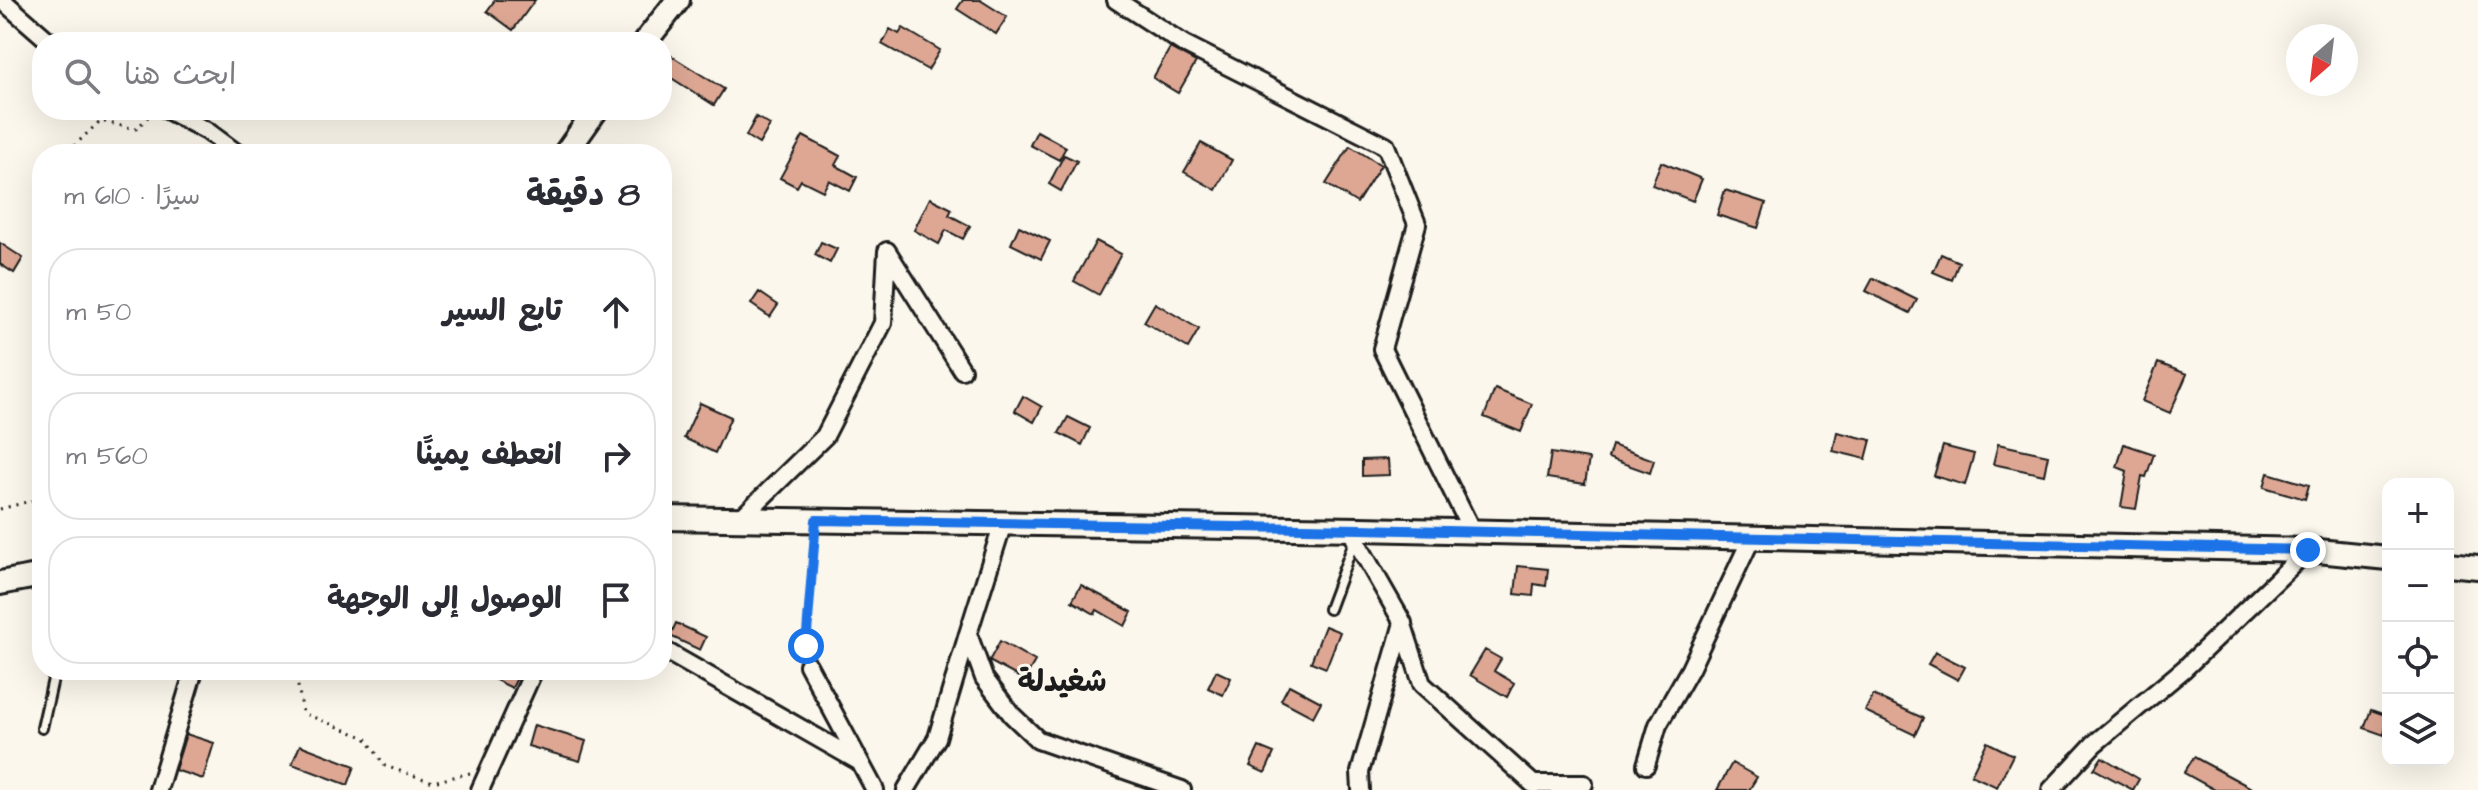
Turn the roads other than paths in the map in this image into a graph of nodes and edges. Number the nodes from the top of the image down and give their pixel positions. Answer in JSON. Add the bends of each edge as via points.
{"nodes":[{"id":1,"x":2,"y":0,"type":"edge"},
{"id":2,"x":678,"y":0,"type":"edge"},
{"id":3,"x":1116,"y":0,"type":"edge"},
{"id":4,"x":39,"y":32,"type":"edge"},
{"id":5,"x":653,"y":32,"type":"edge"},
{"id":6,"x":186,"y":120,"type":"edge"},
{"id":7,"x":589,"y":120,"type":"edge"},
{"id":8,"x":225,"y":144,"type":"edge"},
{"id":9,"x":572,"y":144,"type":"edge"},
{"id":10,"x":962,"y":370,"type":"dead end"},
{"id":11,"x":672,"y":518,"type":"edge"},
{"id":12,"x":740,"y":519,"type":"junction"},
{"id":13,"x":1003,"y":523,"type":"junction"},
{"id":14,"x":1472,"y":531,"type":"junction"},
{"id":15,"x":1358,"y":534,"type":"junction"},
{"id":16,"x":1752,"y":537,"type":"junction"},
{"id":17,"x":2308,"y":550,"type":"junction"},
{"id":18,"x":2382,"y":557,"type":"edge"},
{"id":19,"x":2454,"y":565,"type":"edge"},
{"id":20,"x":2478,"y":567,"type":"edge"},
{"id":21,"x":32,"y":577,"type":"edge"},
{"id":22,"x":0,"y":583,"type":"edge"},
{"id":23,"x":1329,"y":609,"type":"dead end"},
{"id":24,"x":1403,"y":623,"type":"junction"},
{"id":25,"x":968,"y":634,"type":"junction"},
{"id":26,"x":672,"y":655,"type":"edge"},
{"id":27,"x":808,"y":665,"type":"road end"},
{"id":28,"x":53,"y":680,"type":"edge"},
{"id":29,"x":191,"y":680,"type":"edge"},
{"id":30,"x":529,"y":680,"type":"edge"},
{"id":31,"x":42,"y":728,"type":"dead end"},
{"id":32,"x":860,"y":762,"type":"junction"},
{"id":33,"x":1646,"y":765,"type":"dead end"},
{"id":34,"x":1584,"y":784,"type":"dead end"},
{"id":35,"x":158,"y":790,"type":"edge"},
{"id":36,"x":480,"y":790,"type":"edge"},
{"id":37,"x":875,"y":790,"type":"edge"},
{"id":38,"x":906,"y":790,"type":"edge"},
{"id":39,"x":1182,"y":790,"type":"edge"},
{"id":40,"x":1361,"y":790,"type":"edge"},
{"id":41,"x":2051,"y":790,"type":"edge"}],
"edges":[{"from":1,"to":4,"type":"street"},
{"from":2,"to":5,"type":"street"},
{"from":3,"to":14,"type":"street","via":[[1184,44],[1386,146],[1417,224],[1382,349]]},
{"from":6,"to":8,"type":"street"},
{"from":7,"to":9,"type":"street"},
{"from":10,"to":12,"type":"street","via":[[887,251],[883,323],[825,436]]},
{"from":11,"to":12,"type":"street"},
{"from":12,"to":13,"type":"street"},
{"from":13,"to":15,"type":"street"},
{"from":13,"to":25,"type":"street"},
{"from":14,"to":15,"type":"street"},
{"from":14,"to":16,"type":"street"},
{"from":15,"to":23,"type":"lane"},
{"from":15,"to":24,"type":"street"},
{"from":16,"to":17,"type":"street"},
{"from":16,"to":33,"type":"street","via":[[1658,725]]},
{"from":17,"to":18,"type":"street"},
{"from":17,"to":41,"type":"street","via":[[2184,669],[2094,744]]},
{"from":19,"to":20,"type":"street"},
{"from":21,"to":22,"type":"street"},
{"from":24,"to":34,"type":"street","via":[[1422,684],[1533,784]]},
{"from":24,"to":40,"type":"street","via":[[1360,772]]},
{"from":25,"to":38,"type":"street","via":[[937,738]]},
{"from":25,"to":39,"type":"street","via":[[984,678],[1038,740]]},
{"from":26,"to":32,"type":"street"},
{"from":27,"to":32,"type":"street"},
{"from":28,"to":31,"type":"lane"},
{"from":29,"to":35,"type":"street"},
{"from":30,"to":36,"type":"street"},
{"from":32,"to":37,"type":"street"}]}
